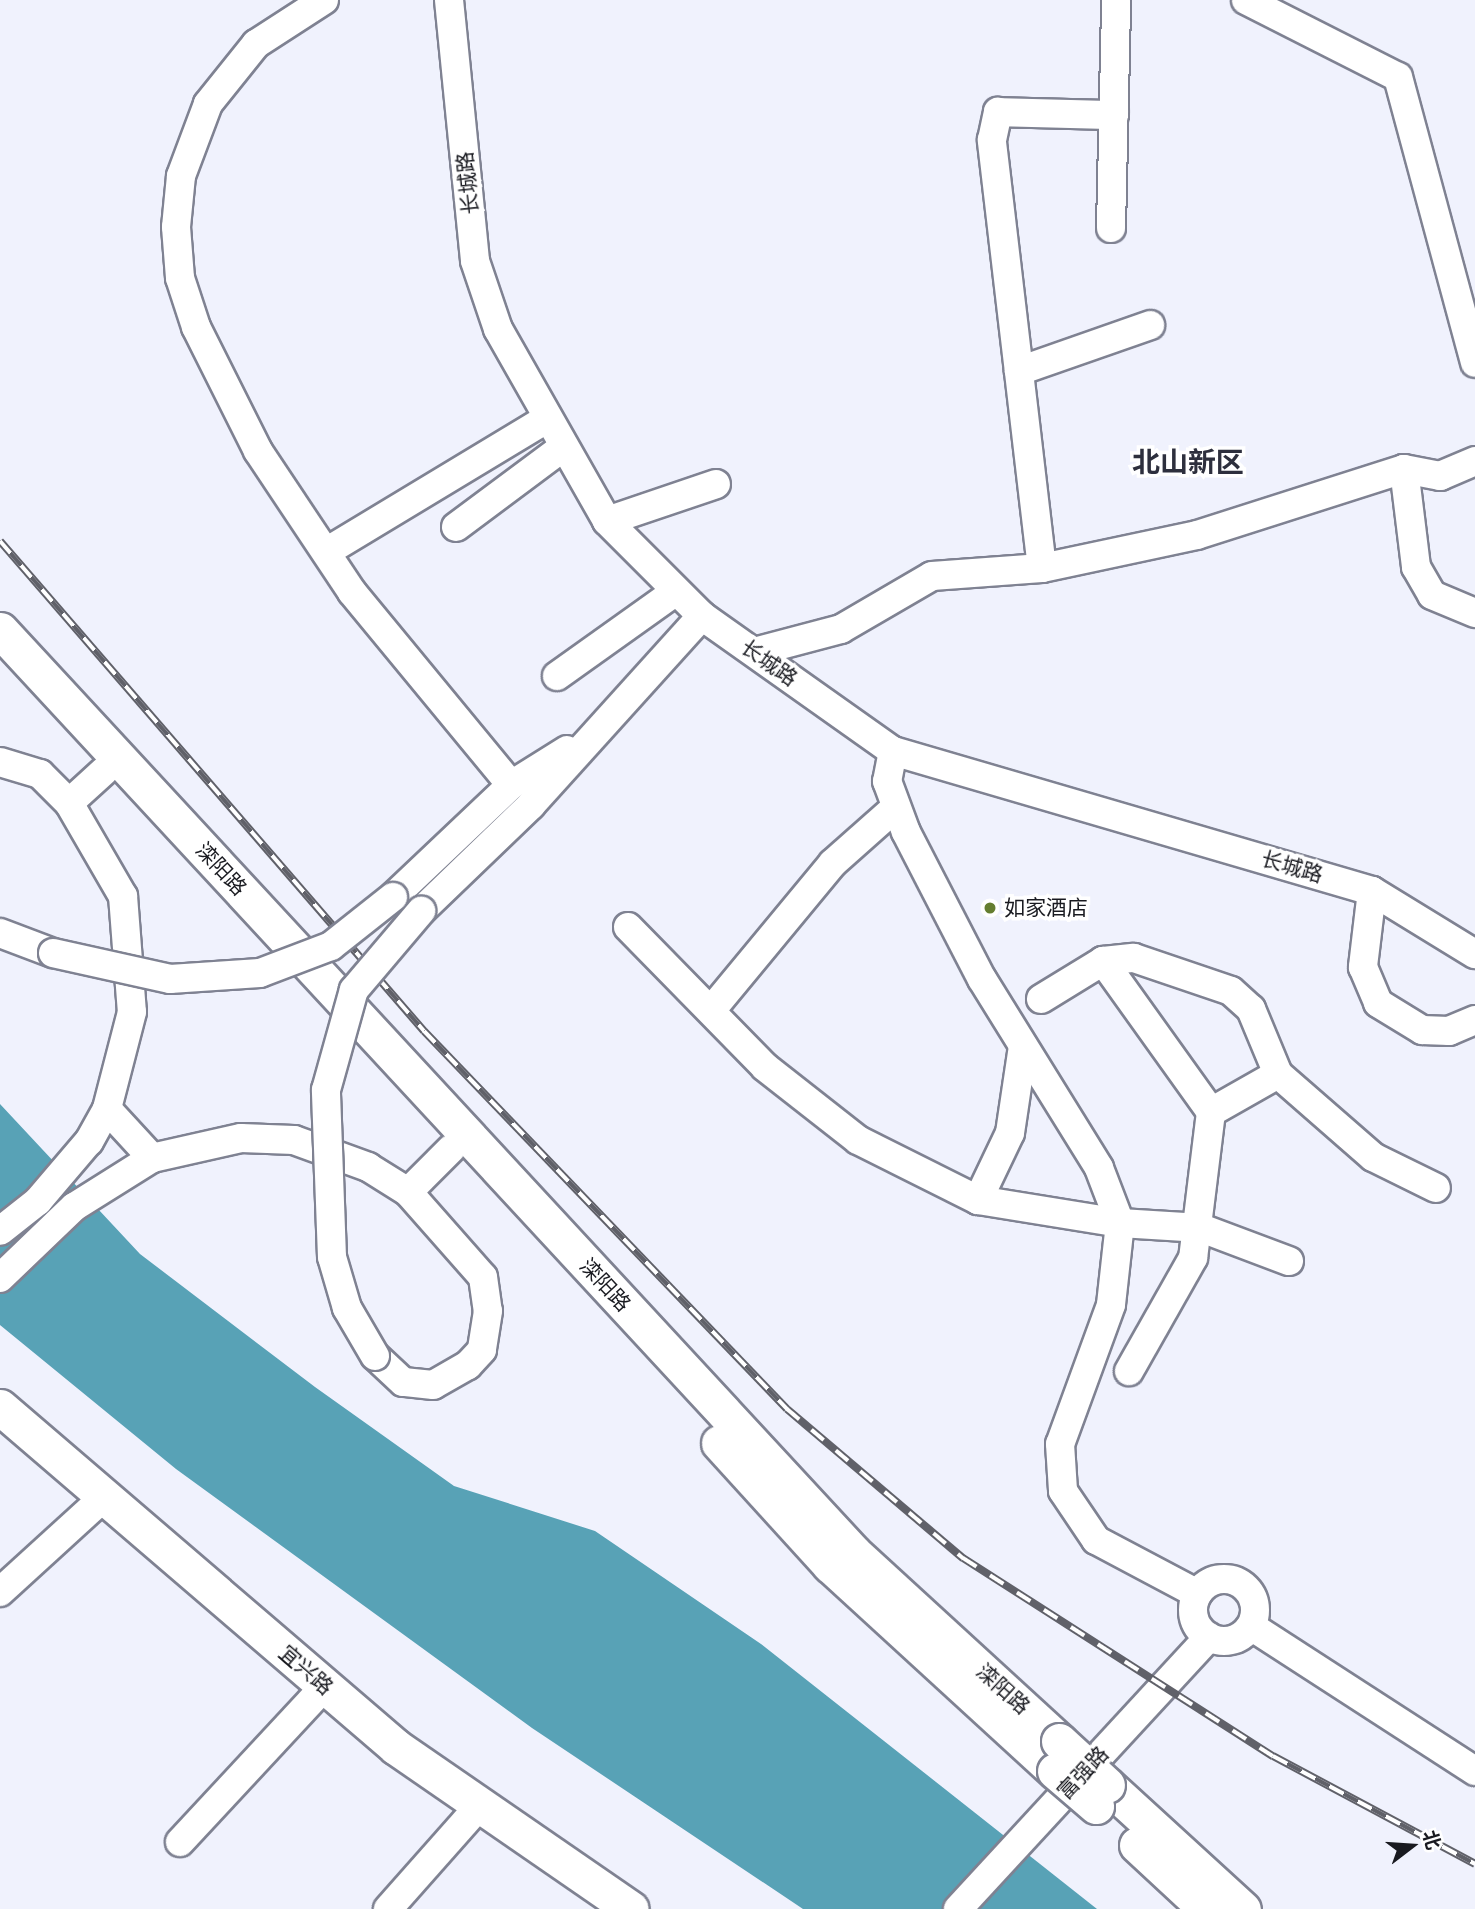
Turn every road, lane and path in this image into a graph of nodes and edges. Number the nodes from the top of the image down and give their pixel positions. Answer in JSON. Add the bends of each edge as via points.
{"nodes":[{"id":1,"x":324,"y":0,"type":"edge"},
{"id":2,"x":449,"y":0,"type":"edge"},
{"id":3,"x":1116,"y":0,"type":"edge"},
{"id":4,"x":1245,"y":0,"type":"edge"},
{"id":5,"x":1114,"y":115,"type":"junction"},
{"id":6,"x":1111,"y":228,"type":"dead end"},
{"id":7,"x":1150,"y":325,"type":"dead end"},
{"id":8,"x":1475,"y":363,"type":"edge"},
{"id":9,"x":1019,"y":370,"type":"junction"},
{"id":10,"x":545,"y":420,"type":"junction"},
{"id":11,"x":562,"y":448,"type":"junction"},
{"id":12,"x":1475,"y":461,"type":"edge"},
{"id":13,"x":1404,"y":469,"type":"junction"},
{"id":14,"x":716,"y":484,"type":"dead end"},
{"id":15,"x":607,"y":521,"type":"junction"},
{"id":16,"x":456,"y":527,"type":"dead end"},
{"id":17,"x":326,"y":552,"type":"junction"},
{"id":18,"x":1042,"y":568,"type":"junction"},
{"id":19,"x":676,"y":591,"type":"junction"},
{"id":20,"x":1475,"y":612,"type":"edge"},
{"id":21,"x":702,"y":616,"type":"junction"},
{"id":22,"x":0,"y":629,"type":"edge"},
{"id":23,"x":754,"y":652,"type":"junction"},
{"id":24,"x":0,"y":659,"type":"edge"},
{"id":25,"x":557,"y":676,"type":"dead end"},
{"id":26,"x":584,"y":740,"type":"junction"},
{"id":27,"x":893,"y":751,"type":"junction"},
{"id":28,"x":0,"y":762,"type":"edge"},
{"id":29,"x":104,"y":771,"type":"junction"},
{"id":30,"x":511,"y":785,"type":"junction"},
{"id":31,"x":69,"y":803,"type":"junction"},
{"id":32,"x":895,"y":808,"type":"junction"},
{"id":33,"x":1372,"y":891,"type":"junction"},
{"id":34,"x":628,"y":927,"type":"dead end"},
{"id":35,"x":0,"y":933,"type":"edge"},
{"id":36,"x":1475,"y":954,"type":"edge"},
{"id":37,"x":1103,"y":961,"type":"junction"},
{"id":38,"x":1041,"y":999,"type":"dead end"},
{"id":39,"x":713,"y":1007,"type":"junction"},
{"id":40,"x":1475,"y":1020,"type":"edge"},
{"id":41,"x":1023,"y":1046,"type":"junction"},
{"id":42,"x":1278,"y":1074,"type":"junction"},
{"id":43,"x":107,"y":1109,"type":"junction"},
{"id":44,"x":1211,"y":1112,"type":"junction"},
{"id":45,"x":452,"y":1149,"type":"junction"},
{"id":46,"x":152,"y":1158,"type":"junction"},
{"id":47,"x":1436,"y":1188,"type":"dead end"},
{"id":48,"x":408,"y":1192,"type":"junction"},
{"id":49,"x":978,"y":1200,"type":"junction"},
{"id":50,"x":1120,"y":1223,"type":"junction"},
{"id":51,"x":1200,"y":1228,"type":"junction"},
{"id":52,"x":0,"y":1231,"type":"edge"},
{"id":53,"x":1289,"y":1261,"type":"dead end"},
{"id":54,"x":0,"y":1278,"type":"edge"},
{"id":55,"x":1129,"y":1371,"type":"dead end"},
{"id":56,"x":0,"y":1407,"type":"edge"},
{"id":57,"x":104,"y":1497,"type":"junction"},
{"id":58,"x":0,"y":1592,"type":"edge"},
{"id":59,"x":1198,"y":1594,"type":"junction"},
{"id":60,"x":1251,"y":1626,"type":"junction"},
{"id":61,"x":1209,"y":1637,"type":"junction"},
{"id":62,"x":325,"y":1686,"type":"junction"},
{"id":63,"x":1057,"y":1756,"type":"junction"},
{"id":64,"x":1475,"y":1771,"type":"edge"},
{"id":65,"x":1101,"y":1796,"type":"junction"},
{"id":66,"x":480,"y":1805,"type":"junction"},
{"id":67,"x":180,"y":1842,"type":"dead end"},
{"id":68,"x":388,"y":1909,"type":"edge"},
{"id":69,"x":631,"y":1909,"type":"edge"},
{"id":70,"x":958,"y":1909,"type":"edge"},
{"id":71,"x":1206,"y":1909,"type":"edge"},
{"id":72,"x":1243,"y":1909,"type":"edge"}],
"edges":[{"from":1,"to":17,"type":"street","via":[[256,44],[215,93],[188,151],[176,227],[180,278],[196,327],[258,451]]},
{"from":2,"to":10,"type":"street","name":"长城路","via":[[475,261],[498,329]]},
{"from":3,"to":5,"type":"street"},
{"from":4,"to":8,"type":"street","via":[[1398,78]]},
{"from":5,"to":6,"type":"street"},
{"from":5,"to":9,"type":"street","via":[[998,112],[992,140]]},
{"from":7,"to":9,"type":"street"},
{"from":9,"to":18,"type":"street"},
{"from":10,"to":11,"type":"street","name":"长城路"},
{"from":10,"to":17,"type":"street"},
{"from":11,"to":15,"type":"street","name":"长城路"},
{"from":11,"to":16,"type":"street"},
{"from":12,"to":13,"type":"street","via":[[1440,476]]},
{"from":13,"to":18,"type":"street","via":[[1197,535]]},
{"from":13,"to":20,"type":"street","via":[[1416,567],[1432,595]]},
{"from":14,"to":15,"type":"street"},
{"from":15,"to":19,"type":"street","name":"长城路"},
{"from":17,"to":30,"type":"street"},
{"from":18,"to":23,"type":"street","via":[[932,576],[841,629]]},
{"from":19,"to":21,"type":"street","name":"长城路"},
{"from":19,"to":25,"type":"street"},
{"from":21,"to":23,"type":"street","name":"长城路"},
{"from":21,"to":26,"type":"street"},
{"from":22,"to":63,"type":"main road","name":"滦阳路","via":[[854,1553]]},
{"from":23,"to":27,"type":"street","name":"长城路"},
{"from":24,"to":29,"type":"main road","name":"滦阳路"},
{"from":26,"to":30,"type":"street"},
{"from":26,"to":48,"type":"street","bridge":true,"via":[[531,805],[421,911],[354,990],[326,1090],[332,1256],[347,1308],[375,1356],[403,1382],[433,1385],[482,1350],[488,1311],[483,1277]]},
{"from":27,"to":32,"type":"street","via":[[887,781]]},
{"from":27,"to":33,"type":"street","name":"长城路"},
{"from":28,"to":31,"type":"street","via":[[40,774]]},
{"from":29,"to":31,"type":"street"},
{"from":29,"to":45,"type":"main road","name":"滦阳路"},
{"from":30,"to":35,"type":"street","bridge":true,"via":[[393,897],[331,946],[260,973],[170,979],[53,953]]},
{"from":31,"to":43,"type":"street","via":[[123,896],[132,1012]]},
{"from":32,"to":39,"type":"street","via":[[832,863]]},
{"from":32,"to":41,"type":"street"},
{"from":33,"to":36,"type":"street","name":"长城路"},
{"from":33,"to":40,"type":"street","via":[[1363,967],[1378,1003],[1422,1030],[1448,1031]]},
{"from":34,"to":39,"type":"street"},
{"from":37,"to":38,"type":"street"},
{"from":37,"to":42,"type":"street","via":[[1134,958],[1231,991],[1251,1009]]},
{"from":37,"to":44,"type":"street"},
{"from":39,"to":49,"type":"street","via":[[765,1067],[858,1140]]},
{"from":41,"to":49,"type":"street","via":[[1010,1133]]},
{"from":41,"to":50,"type":"street","via":[[1099,1168]]},
{"from":42,"to":44,"type":"street"},
{"from":42,"to":47,"type":"street","via":[[1373,1157]]},
{"from":43,"to":46,"type":"street"},
{"from":43,"to":52,"type":"street","via":[[89,1141],[38,1202]]},
{"from":44,"to":51,"type":"street"},
{"from":45,"to":48,"type":"street"},
{"from":45,"to":63,"type":"main road","name":"滦阳路","via":[[830,1566]]},
{"from":46,"to":48,"type":"street","via":[[241,1138],[294,1140],[368,1167]]},
{"from":46,"to":54,"type":"street","via":[[74,1207]]},
{"from":49,"to":50,"type":"street"},
{"from":50,"to":51,"type":"street"},
{"from":50,"to":59,"type":"street","via":[[1111,1305],[1060,1444],[1060,1476],[1076,1518],[1096,1540]]},
{"from":51,"to":53,"type":"street"},
{"from":51,"to":55,"type":"street","via":[[1193,1258]]},
{"from":56,"to":57,"type":"main road","name":"宜兴路"},
{"from":57,"to":58,"type":"street"},
{"from":57,"to":62,"type":"main road","name":"宜兴路"},
{"from":59,"to":60,"type":"street","via":[[1221,1579],[1240,1584],[1255,1607]]},
{"from":59,"to":61,"type":"street","via":[[1196,1622]]},
{"from":60,"to":61,"type":"street","via":[[1227,1641]]},
{"from":60,"to":64,"type":"street"},
{"from":61,"to":70,"type":"street","name":"富强路"},
{"from":62,"to":66,"type":"main road","name":"宜兴路","via":[[396,1747]]},
{"from":62,"to":67,"type":"street"},
{"from":63,"to":65,"type":"main road","name":"滦阳路","bridge":true},
{"from":65,"to":71,"type":"main road","name":"滦阳路"},
{"from":65,"to":72,"type":"main road","name":"滦阳路"},
{"from":66,"to":68,"type":"street"},
{"from":66,"to":69,"type":"main road","name":"宜兴路"}]}
